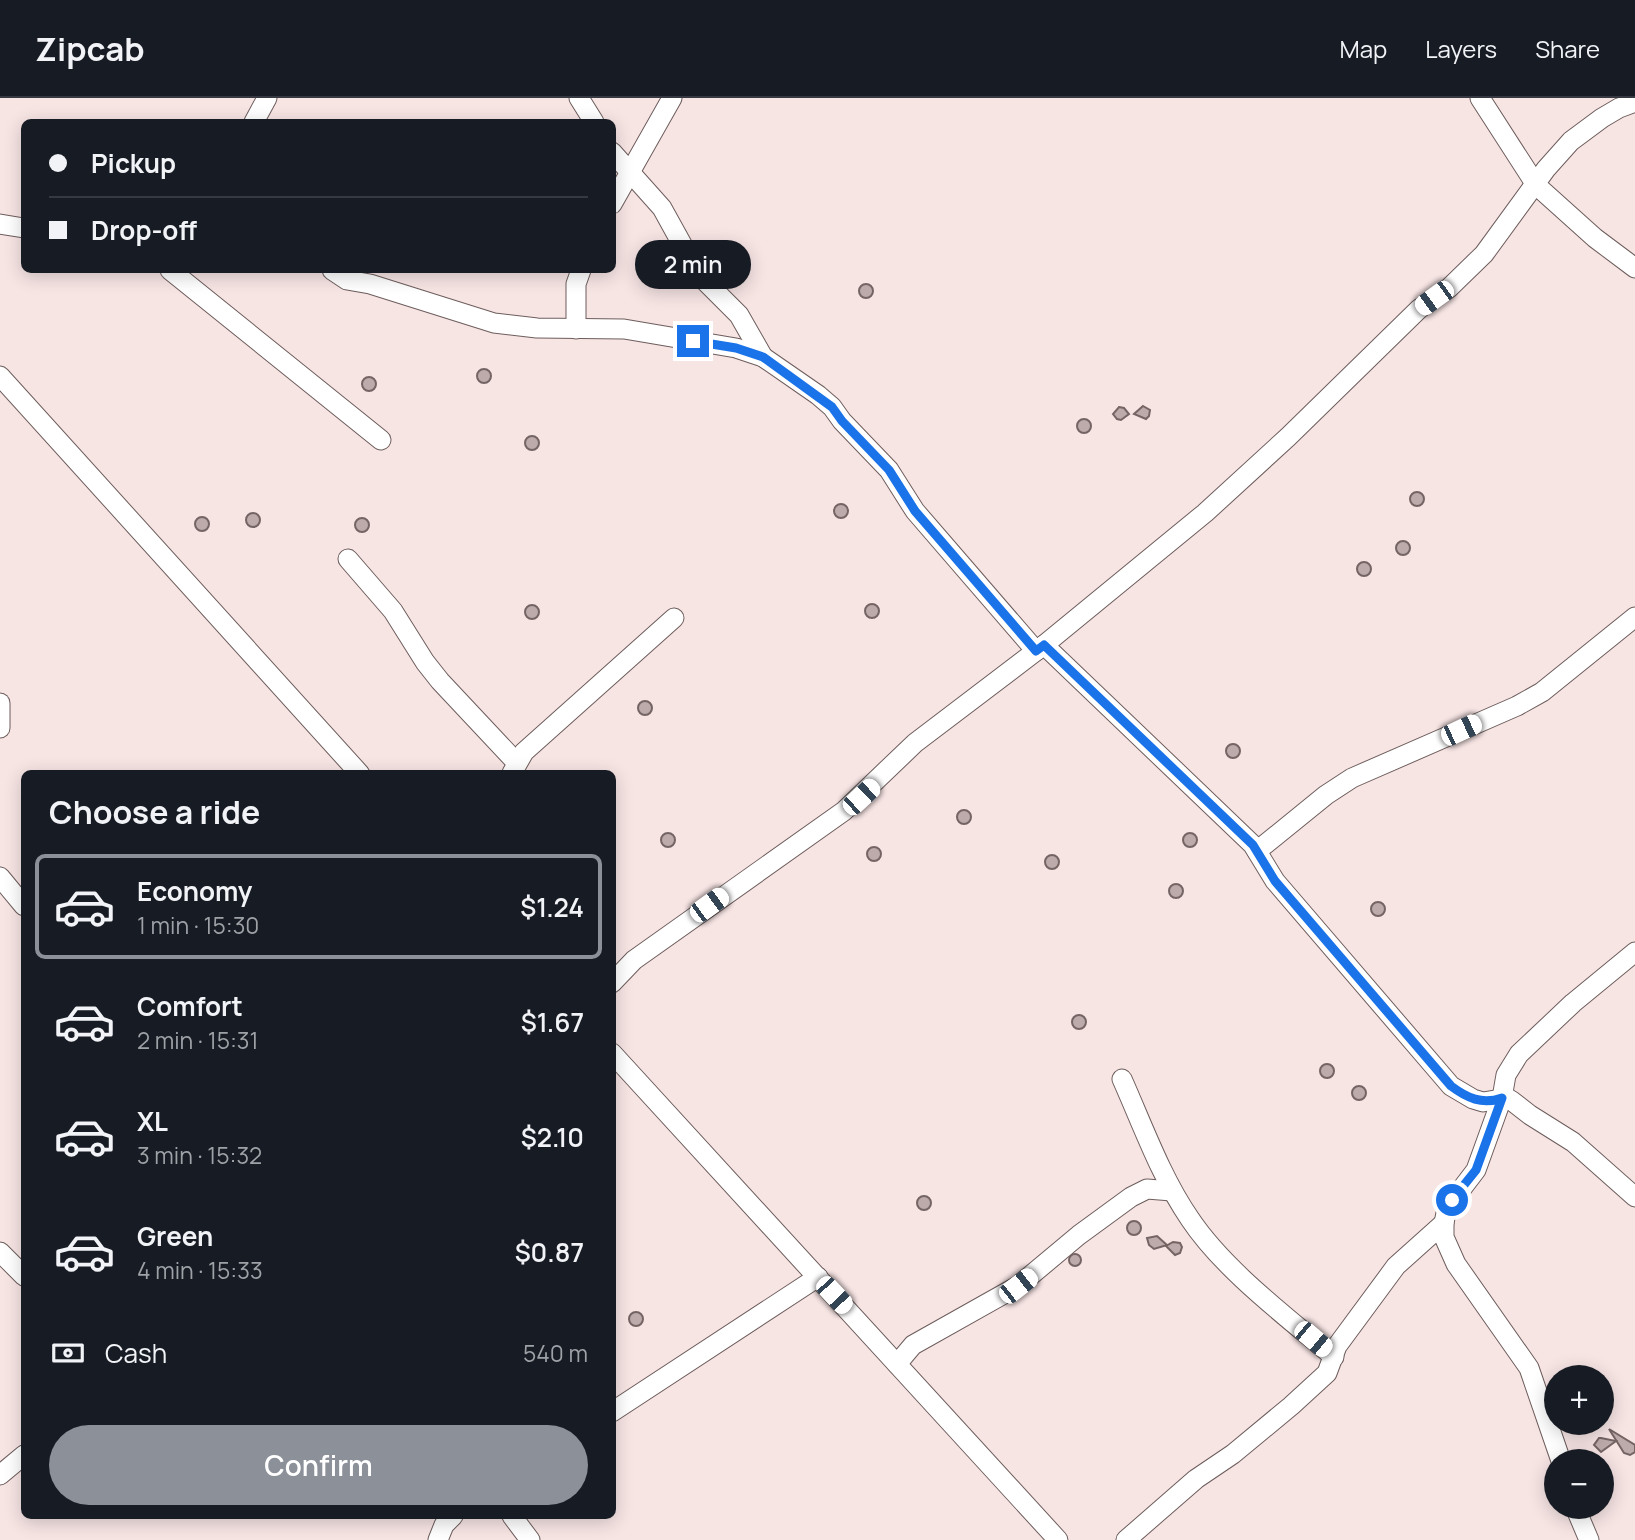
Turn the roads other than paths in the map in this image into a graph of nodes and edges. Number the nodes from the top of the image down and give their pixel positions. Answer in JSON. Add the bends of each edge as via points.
{"nodes":[{"id":1,"x":267,"y":98,"type":"edge"},
{"id":2,"x":579,"y":98,"type":"edge"},
{"id":3,"x":672,"y":98,"type":"edge"},
{"id":4,"x":1480,"y":98,"type":"edge"},
{"id":5,"x":1635,"y":102,"type":"edge"},
{"id":6,"x":256,"y":119,"type":"edge"},
{"id":7,"x":592,"y":119,"type":"edge"},
{"id":8,"x":616,"y":157,"type":"edge"},
{"id":9,"x":629,"y":172,"type":"junction"},
{"id":10,"x":1535,"y":185,"type":"junction"},
{"id":11,"x":616,"y":196,"type":"edge"},
{"id":12,"x":0,"y":224,"type":"edge"},
{"id":13,"x":21,"y":228,"type":"edge"},
{"id":14,"x":1635,"y":268,"type":"edge"},
{"id":15,"x":174,"y":273,"type":"edge"},
{"id":16,"x":336,"y":273,"type":"edge"},
{"id":17,"x":580,"y":273,"type":"edge"},
{"id":18,"x":576,"y":329,"type":"junction"},
{"id":19,"x":763,"y":357,"type":"junction"},
{"id":20,"x":0,"y":376,"type":"edge"},
{"id":21,"x":381,"y":440,"type":"dead end"},
{"id":22,"x":348,"y":559,"type":"dead end"},
{"id":23,"x":1635,"y":617,"type":"edge"},
{"id":24,"x":674,"y":618,"type":"dead end"},
{"id":25,"x":1040,"y":648,"type":"junction"},
{"id":26,"x":0,"y":703,"type":"edge"},
{"id":27,"x":0,"y":728,"type":"edge"},
{"id":28,"x":514,"y":768,"type":"edge"},
{"id":29,"x":356,"y":770,"type":"edge"},
{"id":30,"x":1257,"y":851,"type":"junction"},
{"id":31,"x":0,"y":877,"type":"edge"},
{"id":32,"x":21,"y":902,"type":"edge"},
{"id":33,"x":1635,"y":952,"type":"edge"},
{"id":34,"x":616,"y":980,"type":"edge"},
{"id":35,"x":616,"y":1057,"type":"edge"},
{"id":36,"x":1122,"y":1079,"type":"dead end"},
{"id":37,"x":1502,"y":1098,"type":"junction"},
{"id":38,"x":1172,"y":1191,"type":"junction"},
{"id":39,"x":1635,"y":1197,"type":"edge"},
{"id":40,"x":1444,"y":1223,"type":"junction"},
{"id":41,"x":0,"y":1252,"type":"edge"},
{"id":42,"x":21,"y":1273,"type":"edge"},
{"id":43,"x":818,"y":1277,"type":"junction"},
{"id":44,"x":1334,"y":1357,"type":"junction"},
{"id":45,"x":897,"y":1364,"type":"junction"},
{"id":46,"x":616,"y":1409,"type":"edge"},
{"id":47,"x":1557,"y":1449,"type":"edge"},
{"id":48,"x":21,"y":1458,"type":"edge"},
{"id":49,"x":0,"y":1475,"type":"edge"},
{"id":50,"x":450,"y":1519,"type":"edge"},
{"id":51,"x":514,"y":1519,"type":"edge"},
{"id":52,"x":1580,"y":1519,"type":"edge"},
{"id":53,"x":438,"y":1540,"type":"edge"},
{"id":54,"x":530,"y":1540,"type":"edge"},
{"id":55,"x":1058,"y":1540,"type":"edge"},
{"id":56,"x":1126,"y":1540,"type":"edge"},
{"id":57,"x":1588,"y":1540,"type":"edge"}],
"edges":[{"from":1,"to":6,"type":"street"},
{"from":2,"to":7,"type":"street"},
{"from":3,"to":9,"type":"street"},
{"from":4,"to":10,"type":"street"},
{"from":5,"to":10,"type":"street","via":[[1602,118],[1571,141]]},
{"from":8,"to":9,"type":"street"},
{"from":9,"to":11,"type":"street"},
{"from":9,"to":19,"type":"street","via":[[667,217],[699,275],[739,315]]},
{"from":10,"to":14,"type":"street"},
{"from":10,"to":25,"type":"street","via":[[1499,235],[1449,288],[1419,309],[1205,513]]},
{"from":12,"to":13,"type":"street"},
{"from":15,"to":21,"type":"street"},
{"from":16,"to":18,"type":"street","via":[[346,280],[494,323]]},
{"from":17,"to":18,"type":"street"},
{"from":18,"to":19,"type":"street","via":[[651,332]]},
{"from":19,"to":25,"type":"street","via":[[832,407],[889,470],[915,511]]},
{"from":20,"to":29,"type":"street"},
{"from":22,"to":28,"type":"street","via":[[393,611],[440,681]]},
{"from":23,"to":30,"type":"street","via":[[1542,692],[1352,778]]},
{"from":24,"to":28,"type":"street","via":[[523,752]]},
{"from":25,"to":30,"type":"street"},
{"from":25,"to":34,"type":"street","via":[[915,743],[844,811],[634,960]]},
{"from":26,"to":27,"type":"street"},
{"from":30,"to":37,"type":"street","via":[[1275,881],[1451,1086],[1483,1102]]},
{"from":31,"to":32,"type":"street"},
{"from":33,"to":37,"type":"street","via":[[1519,1054],[1506,1075]]},
{"from":35,"to":43,"type":"street"},
{"from":36,"to":38,"type":"street"},
{"from":37,"to":39,"type":"street","via":[[1573,1142]]},
{"from":37,"to":40,"type":"street","via":[[1476,1170],[1447,1208]]},
{"from":38,"to":44,"type":"street","via":[[1191,1222],[1225,1260]]},
{"from":38,"to":45,"type":"street","via":[[1147,1189],[1131,1197],[1018,1286],[912,1345]]},
{"from":40,"to":44,"type":"street","via":[[1396,1266],[1337,1346]]},
{"from":40,"to":47,"type":"street","via":[[1444,1237],[1455,1264],[1530,1368]]},
{"from":41,"to":42,"type":"street"},
{"from":43,"to":45,"type":"street"},
{"from":43,"to":46,"type":"street"},
{"from":44,"to":56,"type":"street","via":[[1327,1373],[1291,1406]]},
{"from":45,"to":55,"type":"street"},
{"from":48,"to":49,"type":"street"},
{"from":50,"to":53,"type":"street"},
{"from":51,"to":54,"type":"street"},
{"from":52,"to":57,"type":"street"}]}
